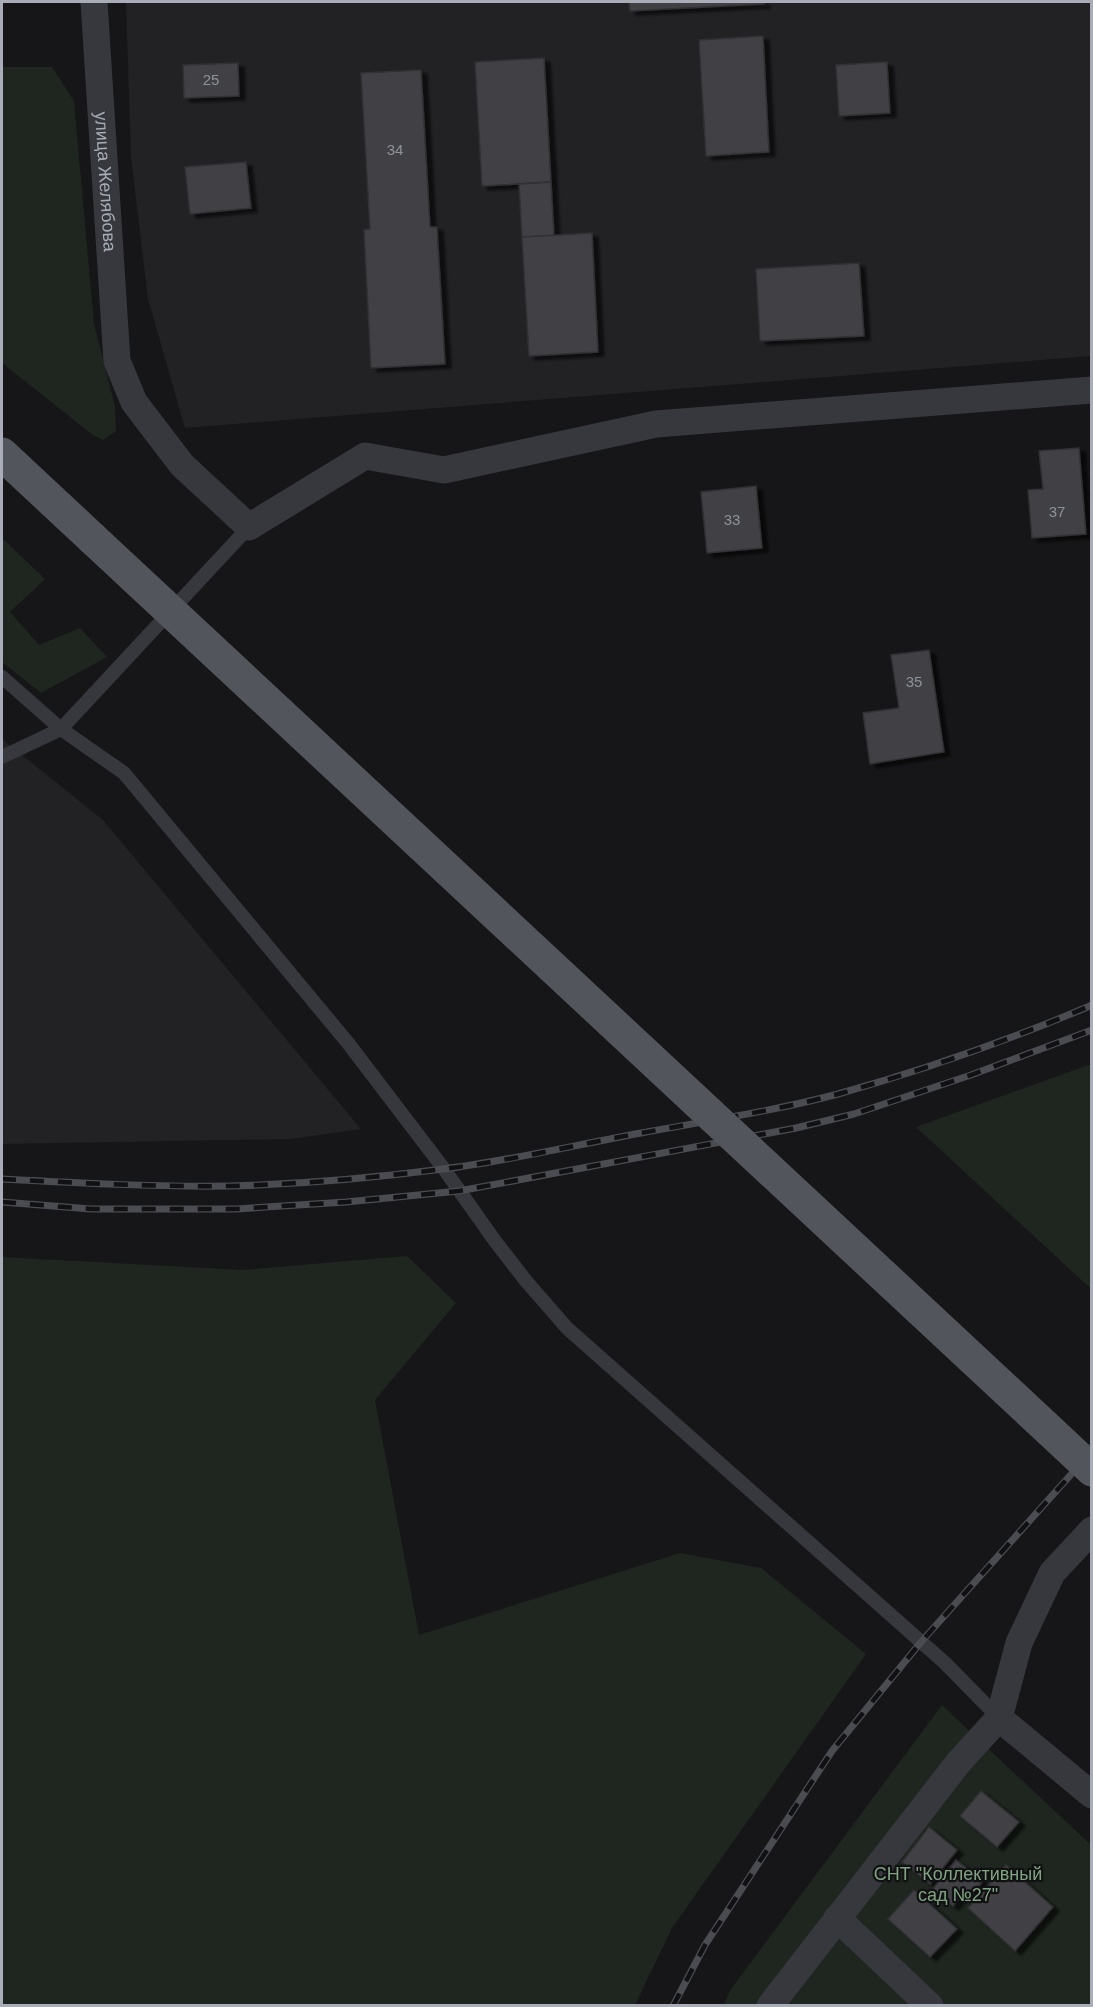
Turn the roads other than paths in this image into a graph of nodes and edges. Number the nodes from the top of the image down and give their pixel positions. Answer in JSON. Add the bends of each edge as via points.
{"nodes":[{"id":1,"x":94,"y":2,"type":"edge"},
{"id":2,"x":1092,"y":390,"type":"edge"},
{"id":3,"x":2,"y":454,"type":"edge"},
{"id":4,"x":249,"y":527,"type":"junction"},
{"id":5,"x":2,"y":677,"type":"edge"},
{"id":6,"x":61,"y":729,"type":"junction"},
{"id":7,"x":2,"y":757,"type":"edge"},
{"id":8,"x":1092,"y":1470,"type":"edge"},
{"id":9,"x":1092,"y":1530,"type":"edge"},
{"id":10,"x":999,"y":1718,"type":"junction"},
{"id":11,"x":1092,"y":1795,"type":"edge"},
{"id":12,"x":837,"y":1918,"type":"junction"},
{"id":13,"x":770,"y":2006,"type":"edge"},
{"id":14,"x":930,"y":2006,"type":"edge"}],
"edges":[{"from":1,"to":4,"type":"street","name":"улица Желябова","via":[[117,361],[134,402],[182,465]]},
{"from":2,"to":4,"type":"street","via":[[656,424],[444,470],[365,456]]},
{"from":3,"to":8,"type":"main road","bridge":true},
{"from":4,"to":6,"type":"lane"},
{"from":5,"to":6,"type":"lane"},
{"from":6,"to":7,"type":"lane"},
{"from":6,"to":10,"type":"lane","via":[[124,773],[348,1043],[495,1241],[567,1328],[945,1663]]},
{"from":9,"to":10,"type":"street","via":[[1052,1573],[1019,1643]]},
{"from":10,"to":11,"type":"street"},
{"from":10,"to":12,"type":"street","via":[[958,1763]]},
{"from":12,"to":13,"type":"street"},
{"from":12,"to":14,"type":"street"}]}
